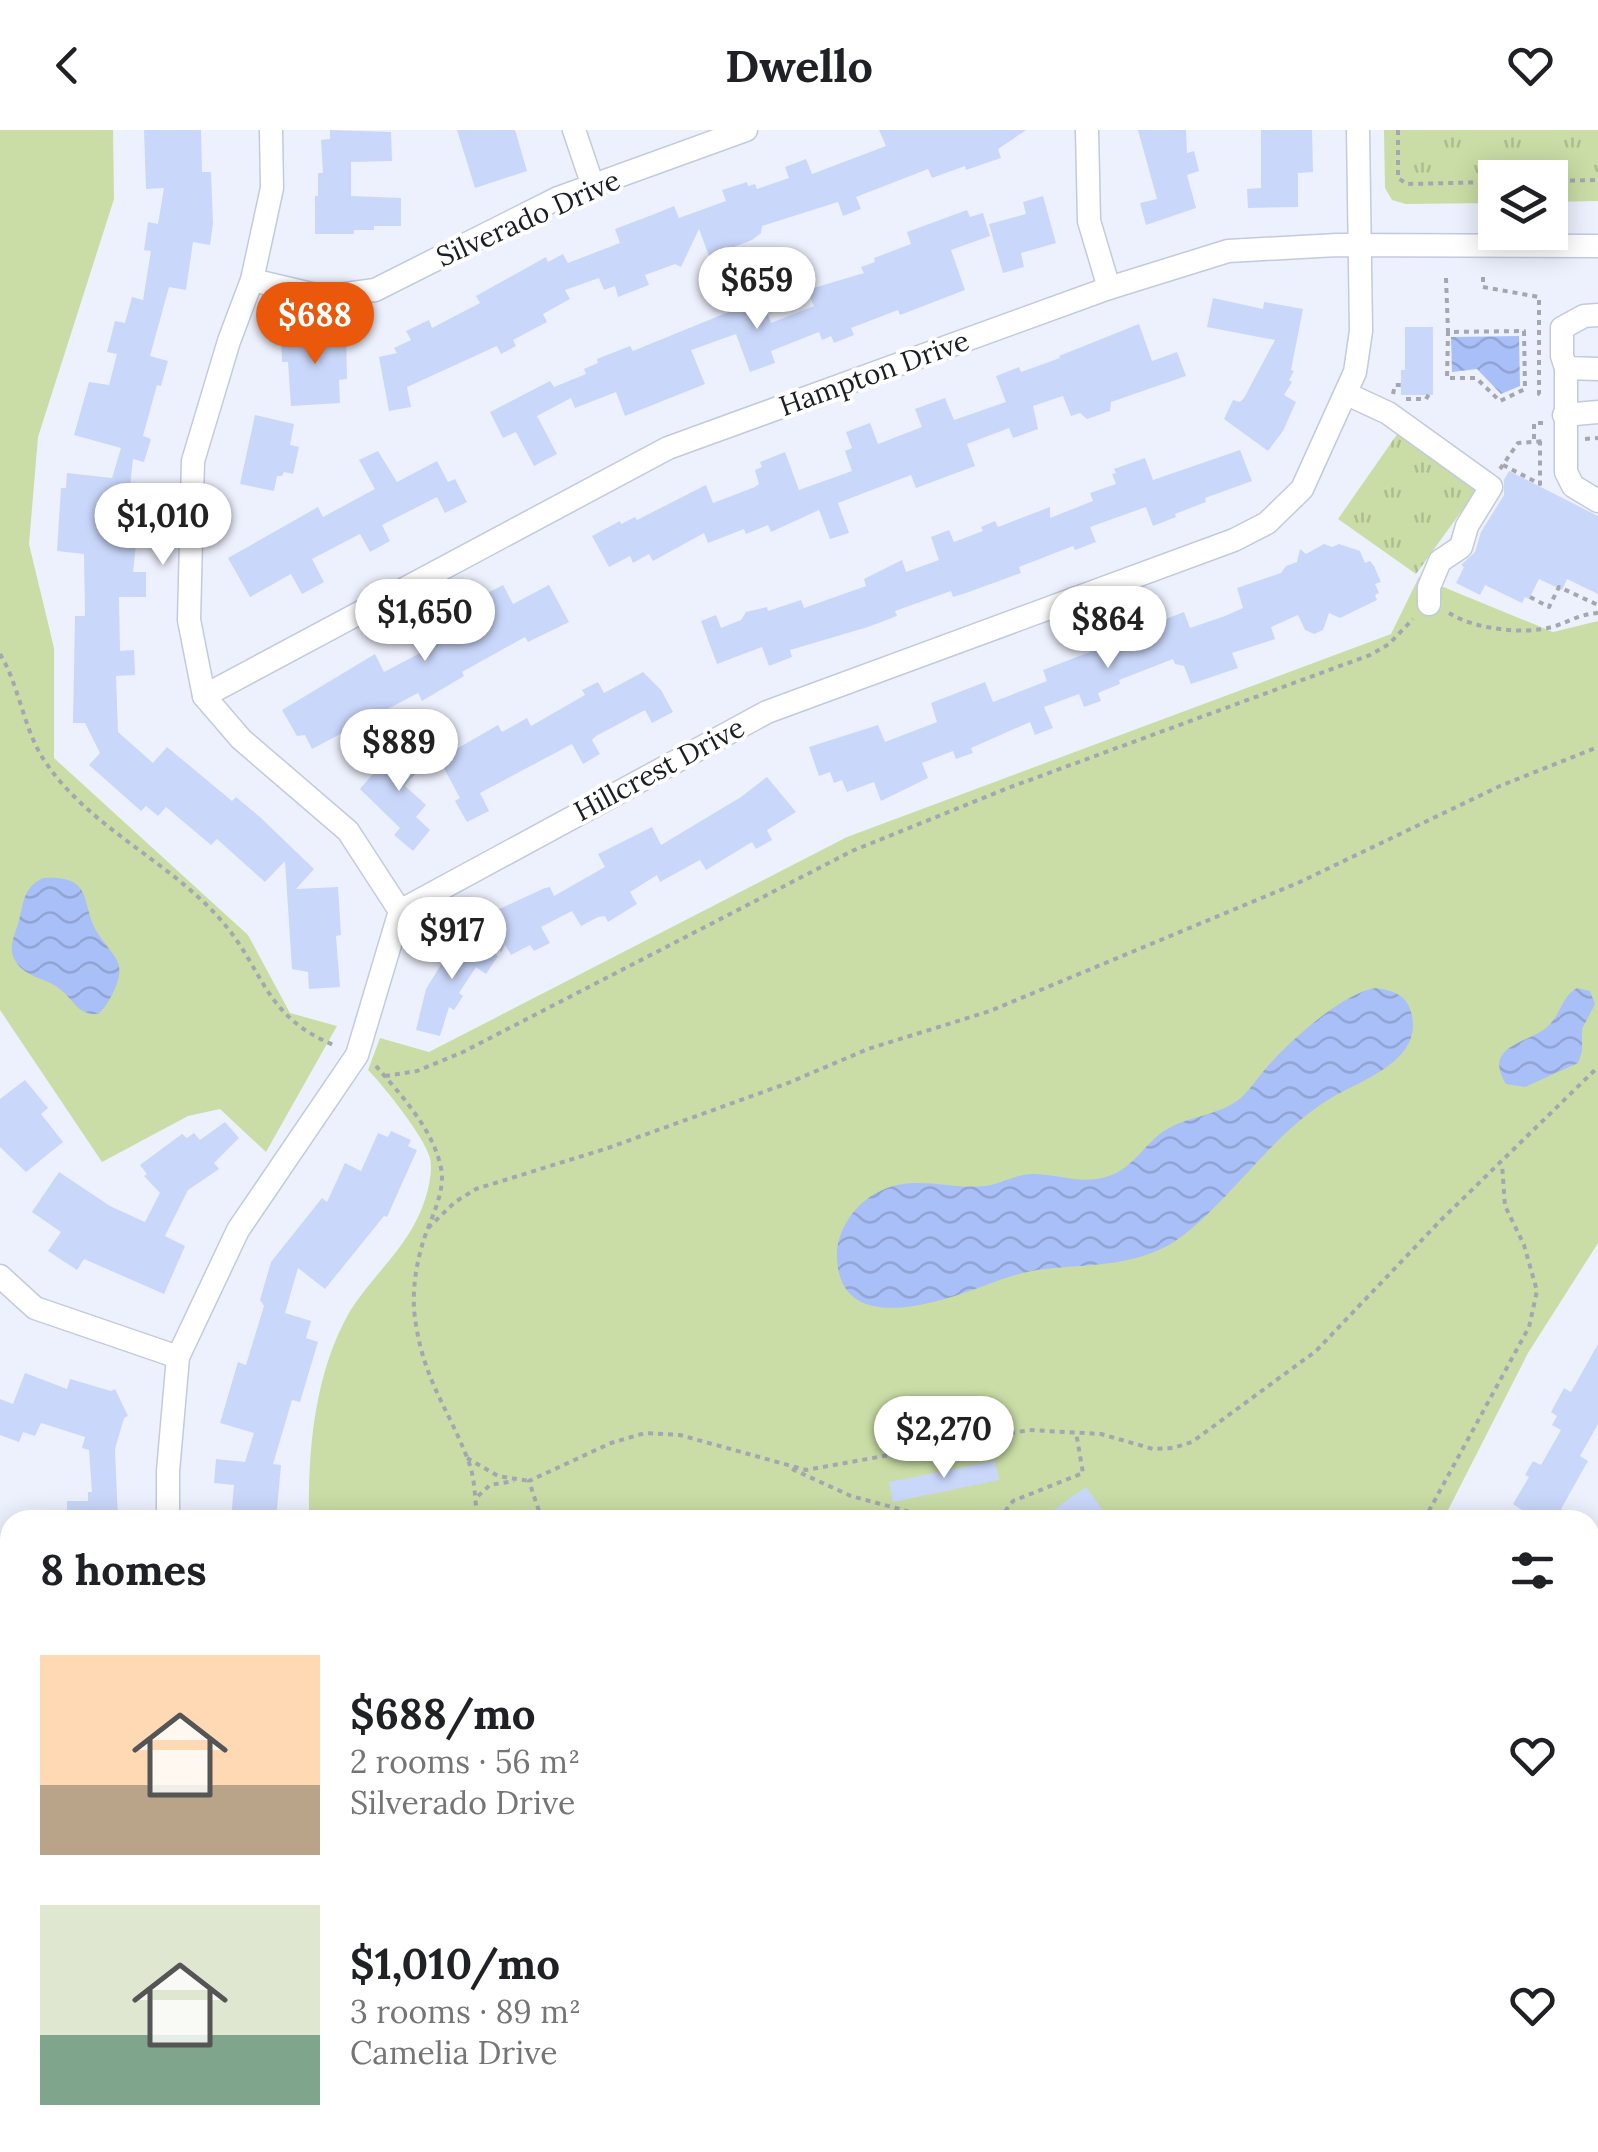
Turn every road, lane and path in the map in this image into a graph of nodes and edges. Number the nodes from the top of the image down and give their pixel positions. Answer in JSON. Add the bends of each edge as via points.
{"nodes":[{"id":1,"x":271,"y":130,"type":"edge"},
{"id":2,"x":574,"y":130,"type":"edge"},
{"id":3,"x":746,"y":130,"type":"edge"},
{"id":4,"x":1087,"y":130,"type":"edge"},
{"id":5,"x":1358,"y":130,"type":"edge"},
{"id":6,"x":1398,"y":130,"type":"edge"},
{"id":7,"x":1598,"y":180,"type":"edge"},
{"id":8,"x":1568,"y":181,"type":"edge"},
{"id":9,"x":1478,"y":182,"type":"edge"},
{"id":10,"x":592,"y":186,"type":"junction"},
{"id":11,"x":1359,"y":245,"type":"junction"},
{"id":12,"x":1598,"y":246,"type":"edge"},
{"id":13,"x":1483,"y":277,"type":"dead end"},
{"id":14,"x":1446,"y":278,"type":"dead end"},
{"id":15,"x":252,"y":280,"type":"junction"},
{"id":16,"x":1108,"y":288,"type":"junction"},
{"id":17,"x":1598,"y":315,"type":"edge"},
{"id":18,"x":1448,"y":332,"type":"junction"},
{"id":19,"x":1566,"y":368,"type":"junction"},
{"id":20,"x":1598,"y":368,"type":"edge"},
{"id":21,"x":1347,"y":394,"type":"junction"},
{"id":22,"x":1430,"y":394,"type":"dead end"},
{"id":23,"x":1392,"y":399,"type":"dead end"},
{"id":24,"x":1557,"y":408,"type":"junction"},
{"id":25,"x":1598,"y":412,"type":"edge"},
{"id":26,"x":1598,"y":438,"type":"edge"},
{"id":27,"x":1537,"y":441,"type":"junction"},
{"id":28,"x":1559,"y":441,"type":"junction"},
{"id":29,"x":1502,"y":464,"type":"junction"},
{"id":30,"x":1491,"y":486,"type":"junction"},
{"id":31,"x":1598,"y":501,"type":"edge"},
{"id":32,"x":1530,"y":597,"type":"dead end"},
{"id":33,"x":1429,"y":604,"type":"junction"},
{"id":34,"x":1598,"y":605,"type":"edge"},
{"id":35,"x":1598,"y":613,"type":"edge"},
{"id":36,"x":0,"y":654,"type":"edge"},
{"id":37,"x":204,"y":696,"type":"junction"},
{"id":38,"x":1598,"y":747,"type":"edge"},
{"id":39,"x":400,"y":910,"type":"junction"},
{"id":40,"x":340,"y":1048,"type":"dead end"},
{"id":41,"x":372,"y":1062,"type":"dead end"},
{"id":42,"x":1598,"y":1067,"type":"edge"},
{"id":43,"x":386,"y":1076,"type":"junction"},
{"id":44,"x":1502,"y":1164,"type":"junction"},
{"id":45,"x":428,"y":1228,"type":"junction"},
{"id":46,"x":0,"y":1276,"type":"edge"},
{"id":47,"x":178,"y":1358,"type":"junction"},
{"id":48,"x":1076,"y":1432,"type":"junction"},
{"id":49,"x":467,"y":1458,"type":"junction"},
{"id":50,"x":781,"y":1464,"type":"junction"},
{"id":51,"x":518,"y":1480,"type":"junction"},
{"id":52,"x":529,"y":1481,"type":"junction"},
{"id":53,"x":477,"y":1498,"type":"junction"},
{"id":54,"x":168,"y":1510,"type":"edge"},
{"id":55,"x":478,"y":1510,"type":"edge"},
{"id":56,"x":539,"y":1510,"type":"edge"},
{"id":57,"x":903,"y":1510,"type":"edge"},
{"id":58,"x":1006,"y":1510,"type":"edge"},
{"id":59,"x":1429,"y":1510,"type":"edge"}],
"edges":[{"from":1,"to":15,"type":"street","via":[[272,188]]},
{"from":2,"to":10,"type":"street"},
{"from":3,"to":10,"type":"street","name":"Silverado Drive"},
{"from":4,"to":16,"type":"street","via":[[1089,221]]},
{"from":5,"to":11,"type":"street","name":"Hillcrest Drive"},
{"from":6,"to":9,"type":"path","via":[[1398,178],[1407,184]]},
{"from":7,"to":8,"type":"path"},
{"from":10,"to":15,"type":"street","name":"Silverado Drive","via":[[375,290],[324,297]]},
{"from":11,"to":12,"type":"street","name":"Hampton Drive"},
{"from":11,"to":16,"type":"street","name":"Hampton Drive","via":[[1228,251]]},
{"from":11,"to":21,"type":"street","name":"Hillcrest Drive","via":[[1361,332]]},
{"from":13,"to":24,"type":"path","via":[[1483,286],[1538,297],[1539,394]]},
{"from":14,"to":18,"type":"path"},
{"from":15,"to":37,"type":"street","via":[[193,461],[189,620]]},
{"from":16,"to":37,"type":"street","name":"Hampton Drive","via":[[668,448]]},
{"from":17,"to":19,"type":"street","via":[[1562,328]]},
{"from":18,"to":18,"type":"path","via":[[1524,332],[1525,389],[1500,401],[1476,378],[1448,378]]},
{"from":19,"to":20,"type":"street"},
{"from":19,"to":24,"type":"street"},
{"from":21,"to":30,"type":"street","via":[[1403,423]]},
{"from":21,"to":39,"type":"street","name":"Hillcrest Drive","via":[[1302,489],[1254,532],[767,712]]},
{"from":22,"to":23,"type":"path"},
{"from":24,"to":25,"type":"street"},
{"from":24,"to":28,"type":"street"},
{"from":26,"to":28,"type":"path"},
{"from":27,"to":28,"type":"path"},
{"from":27,"to":28,"type":"path","via":[[1534,423],[1553,423]]},
{"from":27,"to":29,"type":"path","via":[[1518,443]]},
{"from":27,"to":29,"type":"path","via":[[1540,484]]},
{"from":28,"to":31,"type":"street","via":[[1573,486]]},
{"from":29,"to":30,"type":"path"},
{"from":30,"to":33,"type":"street","via":[[1461,548],[1440,561]]},
{"from":32,"to":34,"type":"path","via":[[1549,607],[1559,587]]},
{"from":33,"to":35,"type":"path","via":[[1465,623],[1526,629]]},
{"from":33,"to":43,"type":"path","via":[[1370,655],[852,852],[463,1052]]},
{"from":36,"to":40,"type":"path","via":[[49,767],[219,918],[281,1012]]},
{"from":37,"to":39,"type":"street","via":[[241,739],[348,832]]},
{"from":38,"to":45,"type":"path","via":[[1300,882],[990,1010],[476,1189]]},
{"from":39,"to":47,"type":"street","via":[[357,1056],[238,1230]]},
{"from":41,"to":43,"type":"path"},
{"from":42,"to":44,"type":"path"},
{"from":43,"to":45,"type":"path","via":[[428,1136],[442,1170]]},
{"from":44,"to":48,"type":"path","via":[[1316,1352],[1203,1435],[1163,1449]]},
{"from":44,"to":59,"type":"path","via":[[1506,1206],[1537,1291],[1529,1326]]},
{"from":45,"to":49,"type":"path","via":[[414,1284],[415,1322],[430,1382]]},
{"from":46,"to":47,"type":"street","via":[[36,1308]]},
{"from":47,"to":54,"type":"street"},
{"from":48,"to":50,"type":"path","via":[[1012,1432],[812,1470]]},
{"from":48,"to":58,"type":"path","via":[[1083,1473],[1013,1501]]},
{"from":49,"to":51,"type":"path"},
{"from":49,"to":53,"type":"path"},
{"from":50,"to":52,"type":"path","via":[[667,1432],[645,1433]]},
{"from":50,"to":57,"type":"path","via":[[851,1496]]},
{"from":51,"to":52,"type":"path"},
{"from":51,"to":53,"type":"path","via":[[490,1486]]},
{"from":52,"to":56,"type":"path"},
{"from":53,"to":55,"type":"path"}]}
